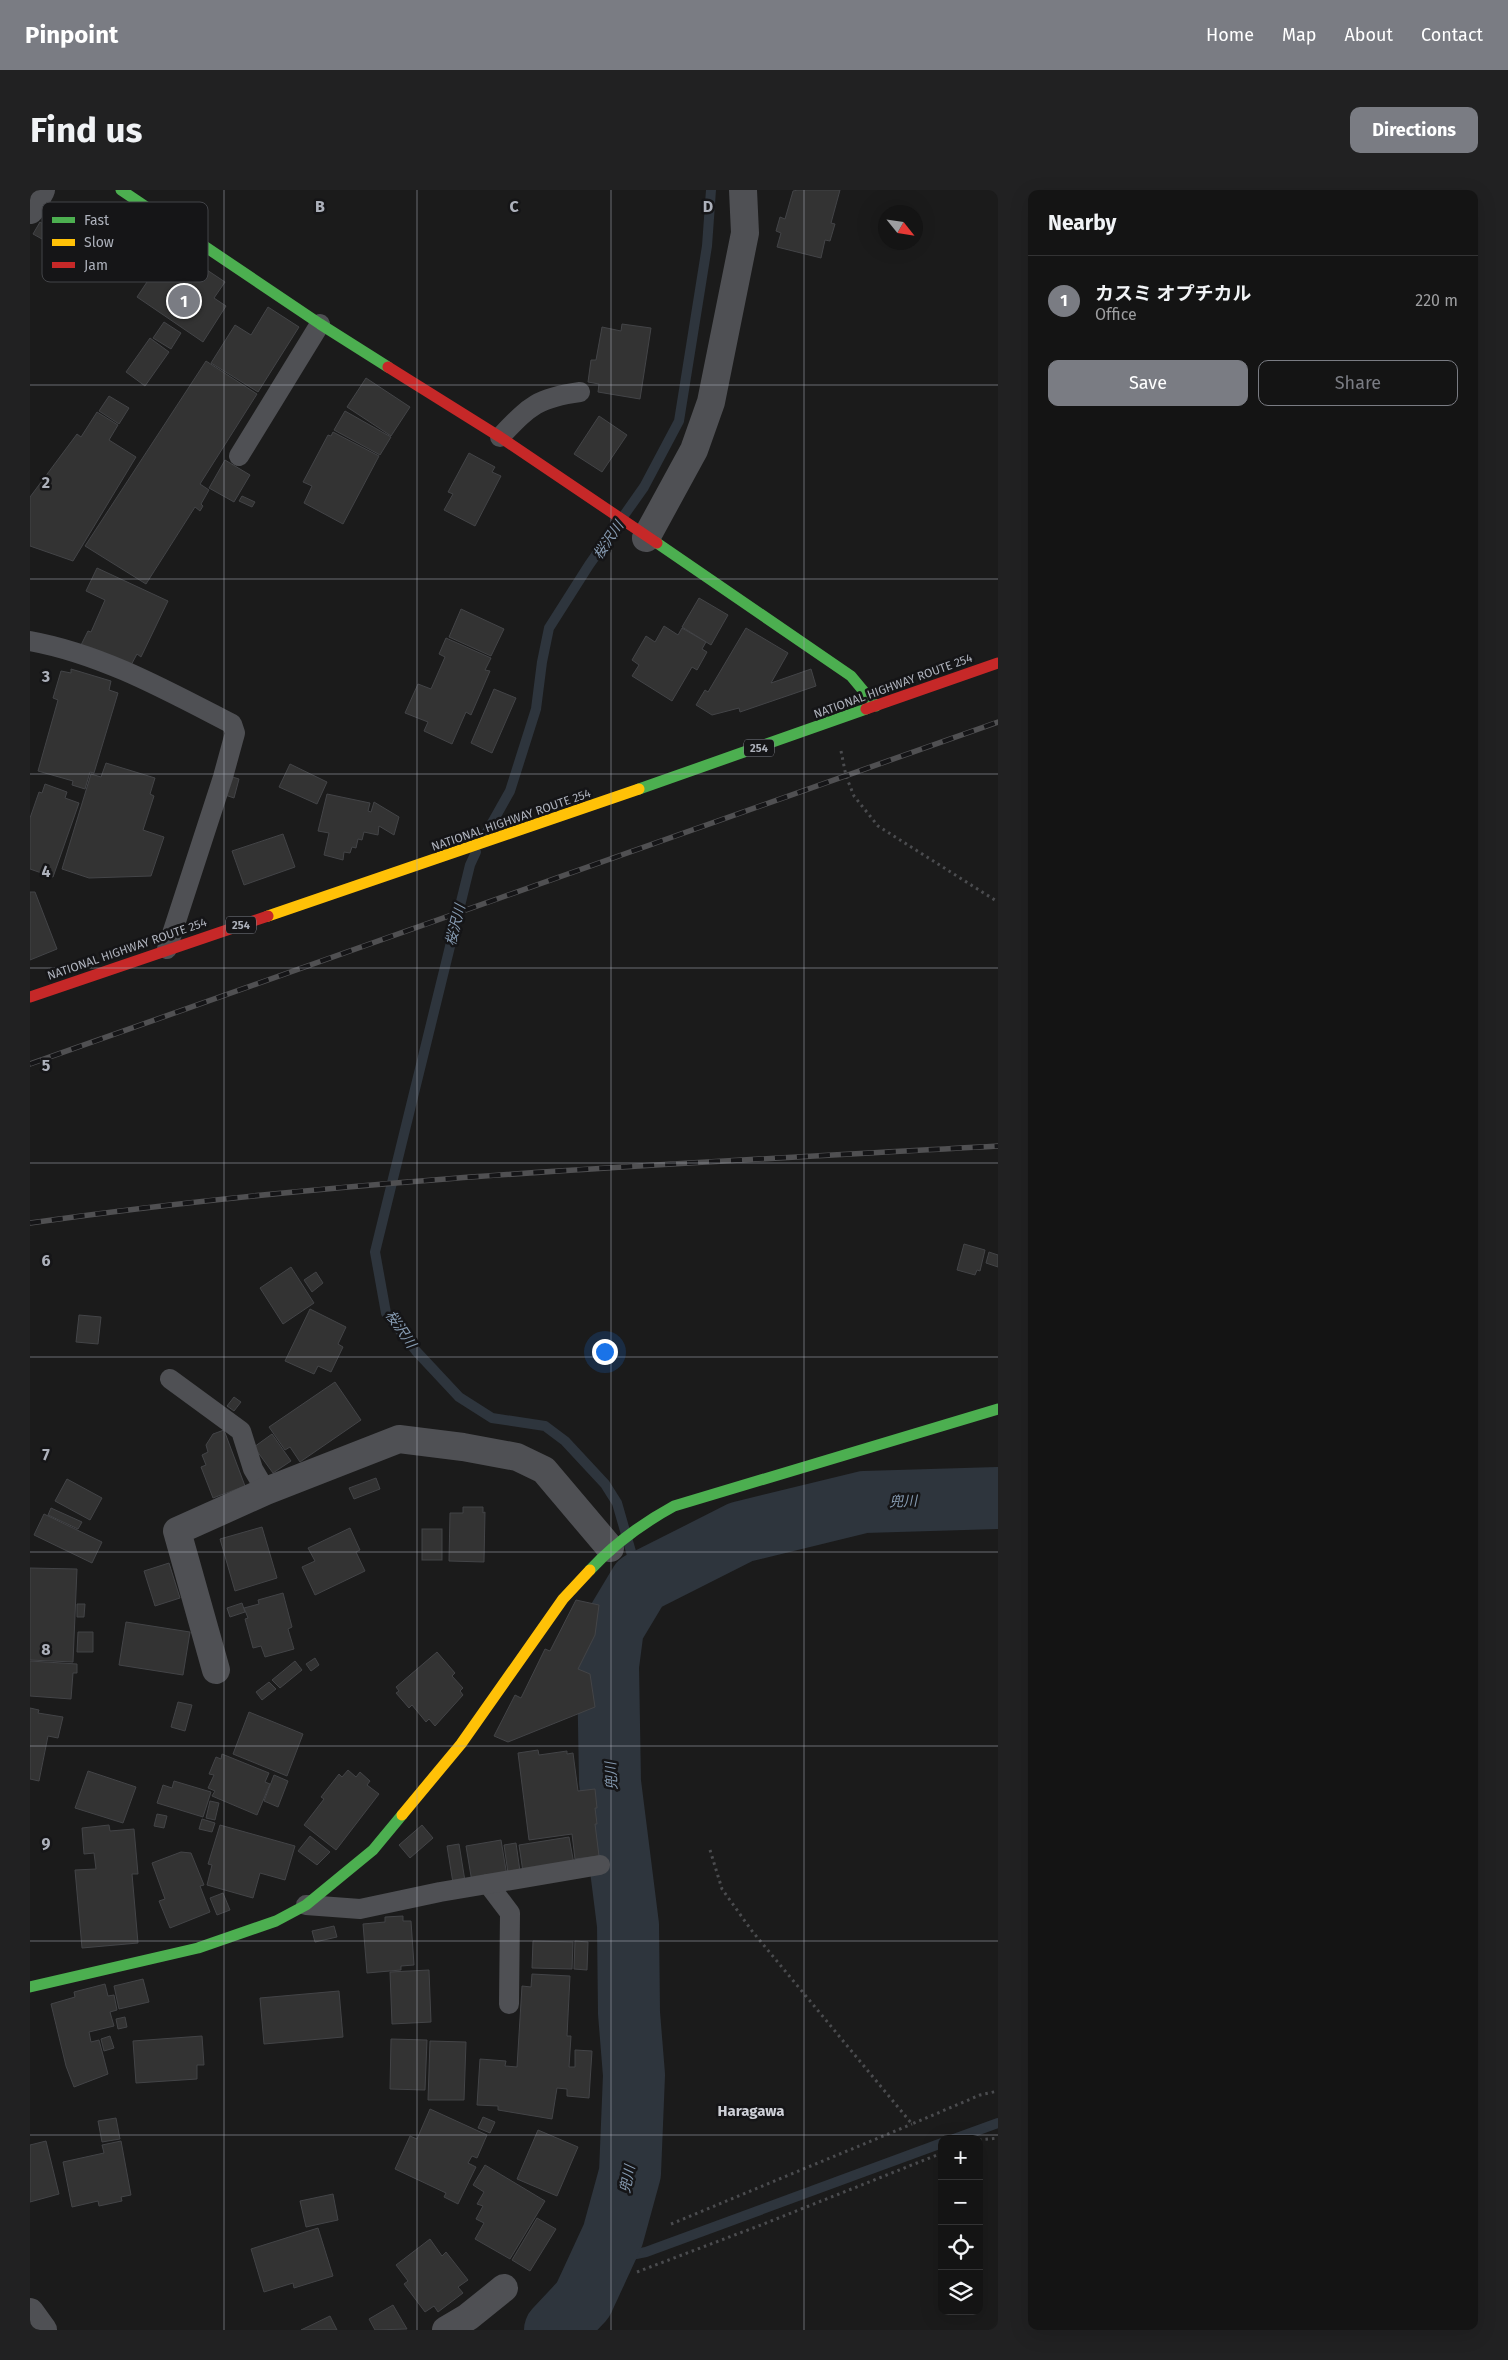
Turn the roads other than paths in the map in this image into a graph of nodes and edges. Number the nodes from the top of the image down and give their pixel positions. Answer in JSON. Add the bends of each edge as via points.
{"nodes":[{"id":1,"x":40,"y":190,"type":"edge"},
{"id":2,"x":121,"y":190,"type":"edge"},
{"id":3,"x":743,"y":190,"type":"edge"},
{"id":4,"x":139,"y":202,"type":"edge"},
{"id":5,"x":30,"y":210,"type":"edge"},
{"id":6,"x":208,"y":249,"type":"edge"},
{"id":7,"x":320,"y":324,"type":"junction"},
{"id":8,"x":580,"y":392,"type":"dead end"},
{"id":9,"x":500,"y":438,"type":"junction"},
{"id":10,"x":238,"y":456,"type":"dead end"},
{"id":11,"x":640,"y":533,"type":"junction"},
{"id":12,"x":30,"y":641,"type":"edge"},
{"id":13,"x":998,"y":663,"type":"edge"},
{"id":14,"x":876,"y":706,"type":"junction"},
{"id":15,"x":167,"y":949,"type":"junction"},
{"id":16,"x":30,"y":997,"type":"edge"},
{"id":17,"x":170,"y":1379,"type":"dead end"},
{"id":18,"x":998,"y":1409,"type":"edge"},
{"id":19,"x":266,"y":1491,"type":"junction"},
{"id":20,"x":614,"y":1545,"type":"junction"},
{"id":21,"x":216,"y":1670,"type":"dead end"},
{"id":22,"x":600,"y":1865,"type":"dead end"},
{"id":23,"x":488,"y":1884,"type":"junction"},
{"id":24,"x":306,"y":1906,"type":"junction"},
{"id":25,"x":30,"y":1987,"type":"edge"},
{"id":26,"x":509,"y":2004,"type":"dead end"},
{"id":27,"x":504,"y":2288,"type":"dead end"},
{"id":28,"x":30,"y":2312,"type":"edge"},
{"id":29,"x":42,"y":2330,"type":"edge"},
{"id":30,"x":446,"y":2330,"type":"edge"}],
"edges":[{"from":1,"to":5,"type":"street"},
{"from":2,"to":4,"type":"main road"},
{"from":3,"to":11,"type":"street","via":[[745,233],[711,402],[694,450]]},
{"from":6,"to":7,"type":"main road"},
{"from":7,"to":9,"type":"main road"},
{"from":7,"to":10,"type":"lane"},
{"from":8,"to":9,"type":"lane","via":[[554,396],[527,408]]},
{"from":9,"to":11,"type":"main road"},
{"from":11,"to":14,"type":"main road","via":[[851,676]]},
{"from":12,"to":15,"type":"lane","via":[[135,675],[232,724],[235,733],[223,777]]},
{"from":13,"to":14,"type":"main road","name":"NATIONAL HIGHWAY ROUTE 254","number":"254"},
{"from":14,"to":15,"type":"main road","name":"NATIONAL HIGHWAY ROUTE 254","number":"254","via":[[394,876]]},
{"from":15,"to":16,"type":"main road","name":"NATIONAL HIGHWAY ROUTE 254","number":"254"},
{"from":17,"to":19,"type":"lane","via":[[241,1431],[253,1469]]},
{"from":18,"to":20,"type":"main road","via":[[674,1506],[641,1524]]},
{"from":19,"to":20,"type":"street","via":[[399,1439],[463,1447],[517,1457],[544,1470]]},
{"from":19,"to":21,"type":"street","via":[[177,1531]]},
{"from":20,"to":24,"type":"main road","via":[[563,1599],[461,1744],[373,1850]]},
{"from":22,"to":23,"type":"lane"},
{"from":23,"to":24,"type":"lane","via":[[360,1909]]},
{"from":23,"to":26,"type":"lane","via":[[510,1913]]},
{"from":24,"to":25,"type":"main road","via":[[276,1921],[198,1948]]},
{"from":27,"to":30,"type":"street"},
{"from":28,"to":29,"type":"street"}]}
